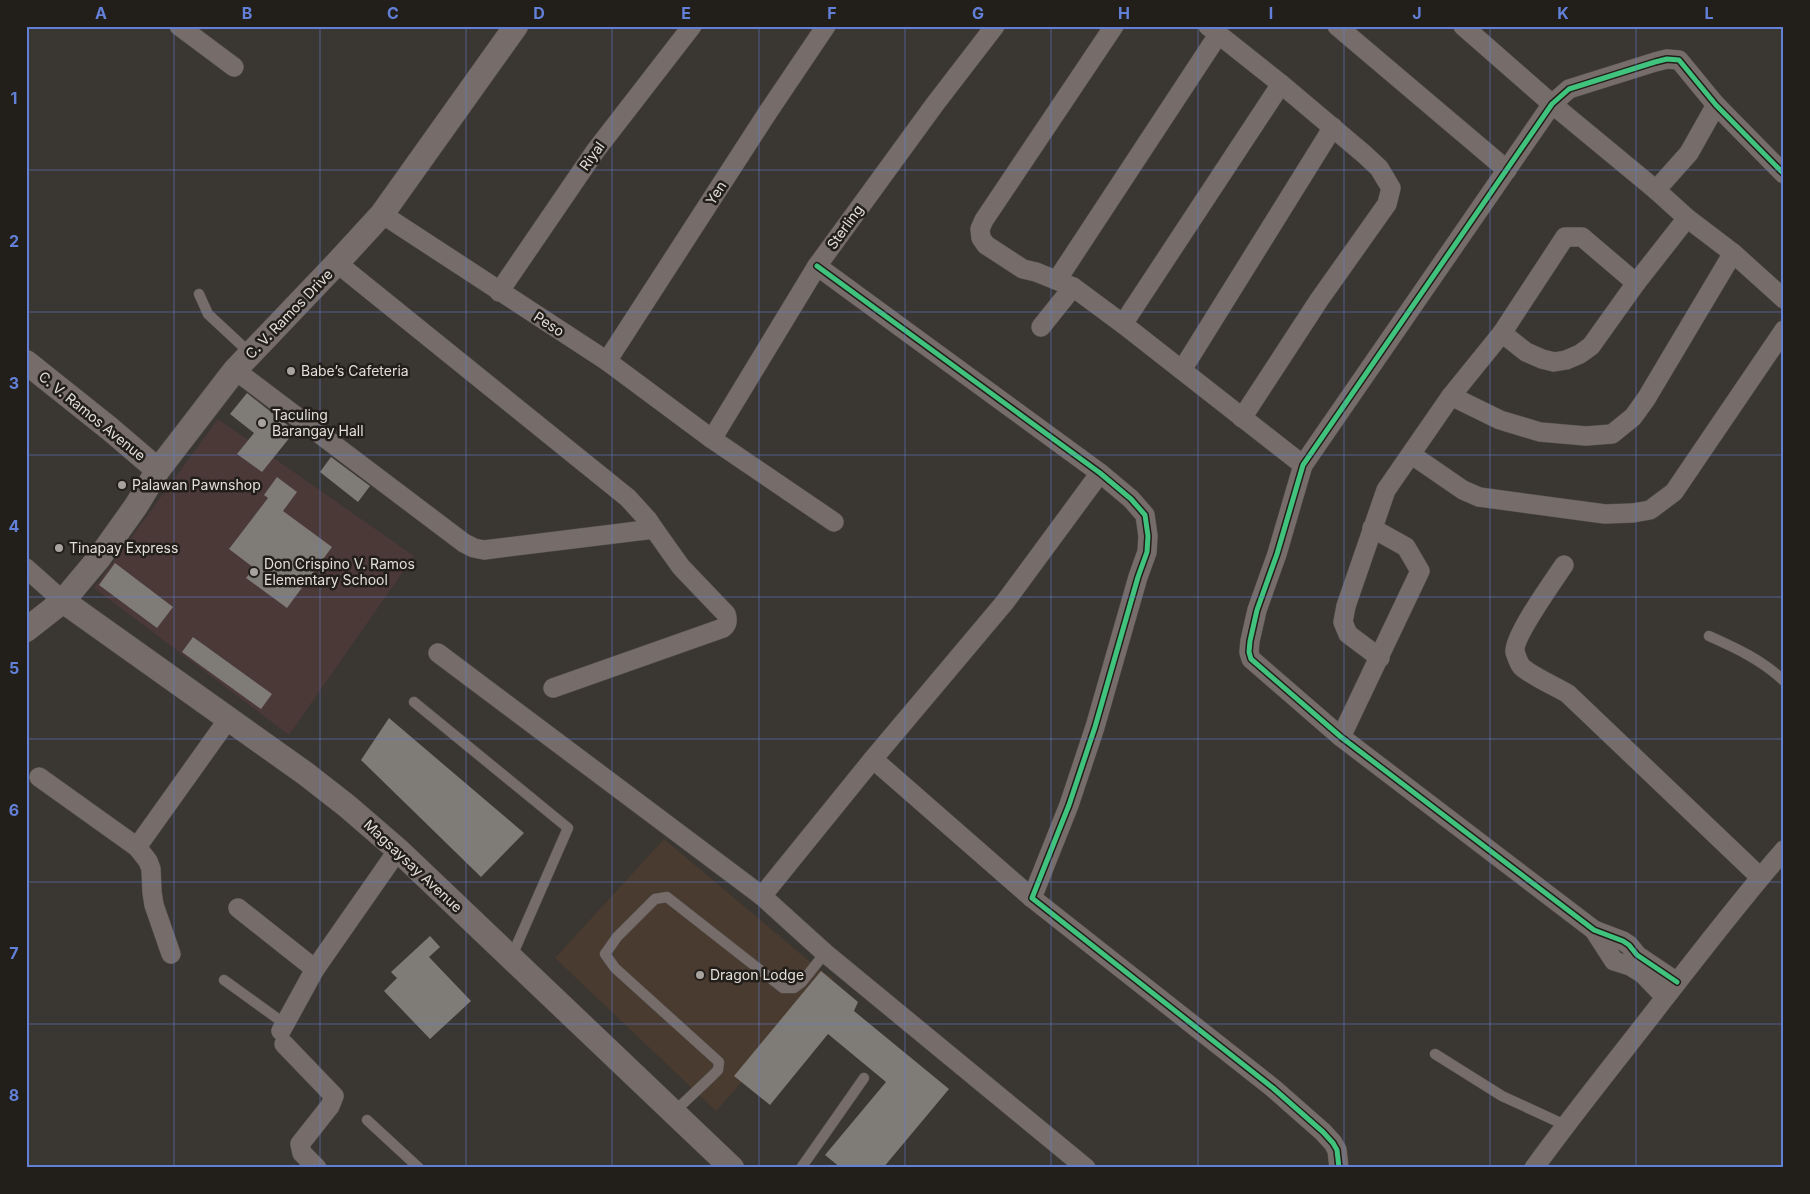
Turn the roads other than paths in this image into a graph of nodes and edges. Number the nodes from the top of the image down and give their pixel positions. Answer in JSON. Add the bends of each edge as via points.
{"nodes":[{"id":1,"x":178,"y":26,"type":"edge"},
{"id":2,"x":516,"y":26,"type":"edge"},
{"id":3,"x":692,"y":26,"type":"edge"},
{"id":4,"x":826,"y":26,"type":"edge"},
{"id":5,"x":995,"y":26,"type":"edge"},
{"id":6,"x":1114,"y":26,"type":"edge"},
{"id":7,"x":1337,"y":26,"type":"edge"},
{"id":8,"x":1462,"y":26,"type":"edge"},
{"id":9,"x":1213,"y":31,"type":"edge"},
{"id":10,"x":234,"y":67,"type":"dead end"},
{"id":11,"x":1281,"y":84,"type":"junction"},
{"id":12,"x":1552,"y":104,"type":"junction"},
{"id":13,"x":1716,"y":105,"type":"junction"},
{"id":14,"x":1333,"y":127,"type":"junction"},
{"id":15,"x":1507,"y":170,"type":"junction"},
{"id":16,"x":1784,"y":174,"type":"edge"},
{"id":17,"x":1656,"y":190,"type":"junction"},
{"id":18,"x":382,"y":214,"type":"junction"},
{"id":19,"x":1687,"y":218,"type":"junction"},
{"id":20,"x":1733,"y":253,"type":"junction"},
{"id":21,"x":337,"y":263,"type":"junction"},
{"id":22,"x":817,"y":266,"type":"junction"},
{"id":23,"x":1636,"y":283,"type":"junction"},
{"id":24,"x":1065,"y":284,"type":"junction"},
{"id":25,"x":499,"y":292,"type":"junction"},
{"id":26,"x":199,"y":294,"type":"dead end"},
{"id":27,"x":1784,"y":298,"type":"edge"},
{"id":28,"x":1123,"y":324,"type":"junction"},
{"id":29,"x":1041,"y":327,"type":"dead end"},
{"id":30,"x":1784,"y":330,"type":"edge"},
{"id":31,"x":1502,"y":333,"type":"junction"},
{"id":32,"x":251,"y":354,"type":"junction"},
{"id":33,"x":26,"y":362,"type":"edge"},
{"id":34,"x":607,"y":362,"type":"junction"},
{"id":35,"x":235,"y":370,"type":"junction"},
{"id":36,"x":1182,"y":370,"type":"junction"},
{"id":37,"x":1451,"y":396,"type":"junction"},
{"id":38,"x":1242,"y":418,"type":"junction"},
{"id":39,"x":712,"y":439,"type":"junction"},
{"id":40,"x":1412,"y":455,"type":"junction"},
{"id":41,"x":1303,"y":465,"type":"junction"},
{"id":42,"x":158,"y":470,"type":"junction"},
{"id":43,"x":1100,"y":472,"type":"junction"},
{"id":44,"x":834,"y":522,"type":"dead end"},
{"id":45,"x":1372,"y":528,"type":"junction"},
{"id":46,"x":654,"y":529,"type":"junction"},
{"id":47,"x":1564,"y":565,"type":"dead end"},
{"id":48,"x":26,"y":568,"type":"edge"},
{"id":49,"x":63,"y":601,"type":"junction"},
{"id":50,"x":26,"y":630,"type":"edge"},
{"id":51,"x":1709,"y":636,"type":"dead end"},
{"id":52,"x":438,"y":654,"type":"dead end"},
{"id":53,"x":1380,"y":658,"type":"junction"},
{"id":54,"x":1784,"y":681,"type":"edge"},
{"id":55,"x":553,"y":688,"type":"dead end"},
{"id":56,"x":414,"y":702,"type":"dead end"},
{"id":57,"x":229,"y":718,"type":"junction"},
{"id":58,"x":1342,"y":737,"type":"junction"},
{"id":59,"x":873,"y":759,"type":"junction"},
{"id":60,"x":39,"y":777,"type":"dead end"},
{"id":61,"x":137,"y":847,"type":"junction"},
{"id":62,"x":398,"y":850,"type":"junction"},
{"id":63,"x":1784,"y":850,"type":"edge"},
{"id":64,"x":1760,"y":877,"type":"junction"},
{"id":65,"x":762,"y":896,"type":"junction"},
{"id":66,"x":1032,"y":898,"type":"junction"},
{"id":67,"x":238,"y":908,"type":"dead end"},
{"id":68,"x":1594,"y":930,"type":"junction"},
{"id":69,"x":825,"y":953,"type":"junction"},
{"id":70,"x":171,"y":954,"type":"dead end"},
{"id":71,"x":510,"y":958,"type":"junction"},
{"id":72,"x":315,"y":969,"type":"junction"},
{"id":73,"x":224,"y":980,"type":"dead end"},
{"id":74,"x":1677,"y":982,"type":"junction"},
{"id":75,"x":1665,"y":997,"type":"junction"},
{"id":76,"x":283,"y":1033,"type":"junction"},
{"id":77,"x":1435,"y":1054,"type":"dead end"},
{"id":78,"x":864,"y":1078,"type":"dead end"},
{"id":79,"x":673,"y":1113,"type":"junction"},
{"id":80,"x":367,"y":1120,"type":"dead end"},
{"id":81,"x":1565,"y":1125,"type":"junction"},
{"id":82,"x":724,"y":1165,"type":"edge"},
{"id":83,"x":317,"y":1168,"type":"edge"},
{"id":84,"x":419,"y":1168,"type":"edge"},
{"id":85,"x":801,"y":1168,"type":"edge"},
{"id":86,"x":1086,"y":1168,"type":"edge"},
{"id":87,"x":1339,"y":1168,"type":"edge"},
{"id":88,"x":1534,"y":1168,"type":"edge"}],
"edges":[{"from":1,"to":10,"type":"street"},
{"from":2,"to":18,"type":"street","name":"C. V. Ramos Drive"},
{"from":3,"to":25,"type":"street","name":"Riyal","via":[[596,150]]},
{"from":4,"to":34,"type":"street","name":"Yen"},
{"from":5,"to":22,"type":"street","name":"Sterling"},
{"from":6,"to":24,"type":"street","via":[[980,229],[986,245],[1023,269]]},
{"from":7,"to":15,"type":"street"},
{"from":8,"to":12,"type":"street"},
{"from":9,"to":11,"type":"street"},
{"from":9,"to":24,"type":"street"},
{"from":11,"to":14,"type":"street"},
{"from":11,"to":28,"type":"street"},
{"from":12,"to":13,"type":"street","via":[[1569,89],[1668,59],[1679,60]]},
{"from":12,"to":15,"type":"street"},
{"from":12,"to":17,"type":"street"},
{"from":13,"to":16,"type":"street"},
{"from":13,"to":17,"type":"street","via":[[1689,153]]},
{"from":14,"to":36,"type":"street"},
{"from":14,"to":38,"type":"street","via":[[1379,168],[1391,188],[1386,204]]},
{"from":15,"to":41,"type":"street"},
{"from":17,"to":19,"type":"street"},
{"from":18,"to":21,"type":"street","name":"C. V. Ramos Drive"},
{"from":18,"to":25,"type":"street","name":"Peso"},
{"from":19,"to":20,"type":"street"},
{"from":19,"to":23,"type":"street"},
{"from":20,"to":27,"type":"street"},
{"from":20,"to":37,"type":"street","via":[[1646,399],[1633,417],[1612,434],[1586,436],[1540,432],[1500,420]]},
{"from":21,"to":32,"type":"street","name":"C. V. Ramos Drive"},
{"from":21,"to":46,"type":"street","via":[[628,498]]},
{"from":22,"to":39,"type":"street","name":"Sterling"},
{"from":22,"to":43,"type":"street"},
{"from":23,"to":31,"type":"street","via":[[1591,346],[1566,360],[1554,362],[1533,356]]},
{"from":23,"to":31,"type":"street","via":[[1582,237],[1565,238]]},
{"from":24,"to":28,"type":"street"},
{"from":24,"to":29,"type":"street"},
{"from":25,"to":34,"type":"street","name":"Peso"},
{"from":26,"to":32,"type":"lane","via":[[208,314]]},
{"from":28,"to":36,"type":"street"},
{"from":30,"to":40,"type":"street","via":[[1674,492],[1650,510],[1604,514],[1479,497],[1462,490]]},
{"from":31,"to":37,"type":"street"},
{"from":32,"to":35,"type":"street","name":"C. V. Ramos Drive"},
{"from":33,"to":42,"type":"street","name":"C. V. Ramos Avenue"},
{"from":34,"to":39,"type":"street","name":"Peso"},
{"from":35,"to":42,"type":"street","name":"C. V. Ramos Drive"},
{"from":35,"to":46,"type":"street","via":[[474,548],[484,550]]},
{"from":36,"to":38,"type":"street"},
{"from":37,"to":40,"type":"street"},
{"from":38,"to":41,"type":"street"},
{"from":39,"to":44,"type":"street","name":"Peso"},
{"from":40,"to":45,"type":"street","via":[[1386,490]]},
{"from":41,"to":58,"type":"street","via":[[1257,610],[1249,652],[1251,659]]},
{"from":42,"to":49,"type":"street","name":"C. V. Ramos Drive","via":[[136,506]]},
{"from":43,"to":59,"type":"street","via":[[1005,602]]},
{"from":43,"to":66,"type":"street","via":[[1145,515],[1147,552],[1092,736]]},
{"from":45,"to":53,"type":"street","via":[[1346,606],[1344,622],[1348,634]]},
{"from":45,"to":53,"type":"street","via":[[1406,547],[1420,571]]},
{"from":46,"to":55,"type":"street","via":[[681,567],[726,614],[726,626]]},
{"from":47,"to":64,"type":"street","via":[[1518,641],[1515,651],[1522,666],[1568,694]]},
{"from":48,"to":49,"type":"street"},
{"from":49,"to":50,"type":"street","name":"C. V. Ramos Drive"},
{"from":49,"to":57,"type":"street","name":"Magsaysay Avenue"},
{"from":51,"to":54,"type":"lane","via":[[1765,665]]},
{"from":52,"to":65,"type":"street"},
{"from":53,"to":58,"type":"street"},
{"from":56,"to":71,"type":"lane","via":[[568,828]]},
{"from":57,"to":61,"type":"street"},
{"from":57,"to":62,"type":"street","name":"Magsaysay Avenue","via":[[340,800]]},
{"from":58,"to":68,"type":"street"},
{"from":59,"to":65,"type":"street"},
{"from":59,"to":66,"type":"street"},
{"from":60,"to":61,"type":"street"},
{"from":61,"to":70,"type":"street","via":[[151,869],[154,905]]},
{"from":62,"to":71,"type":"street","name":"Magsaysay Avenue"},
{"from":62,"to":72,"type":"street"},
{"from":63,"to":64,"type":"street"},
{"from":64,"to":74,"type":"street"},
{"from":65,"to":69,"type":"street"},
{"from":66,"to":87,"type":"street","via":[[1265,1082],[1323,1132],[1337,1150]]},
{"from":67,"to":72,"type":"street"},
{"from":68,"to":74,"type":"street","via":[[1623,941],[1637,955]]},
{"from":68,"to":75,"type":"street","via":[[1614,960],[1643,974]]},
{"from":69,"to":79,"type":"lane","via":[[802,982],[794,988],[783,988],[667,897],[655,899],[617,937],[605,954],[615,968],[719,1062],[718,1070]]},
{"from":69,"to":86,"type":"street"},
{"from":71,"to":79,"type":"street","name":"Magsaysay Avenue"},
{"from":72,"to":76,"type":"street"},
{"from":73,"to":76,"type":"lane"},
{"from":74,"to":75,"type":"street"},
{"from":75,"to":81,"type":"street"},
{"from":76,"to":83,"type":"street","via":[[334,1096],[330,1106],[300,1144],[302,1154]]},
{"from":77,"to":81,"type":"lane","via":[[1502,1096]]},
{"from":78,"to":85,"type":"lane"},
{"from":79,"to":82,"type":"street","name":"Magsaysay Avenue"},
{"from":80,"to":84,"type":"lane"},
{"from":81,"to":88,"type":"street"}]}
